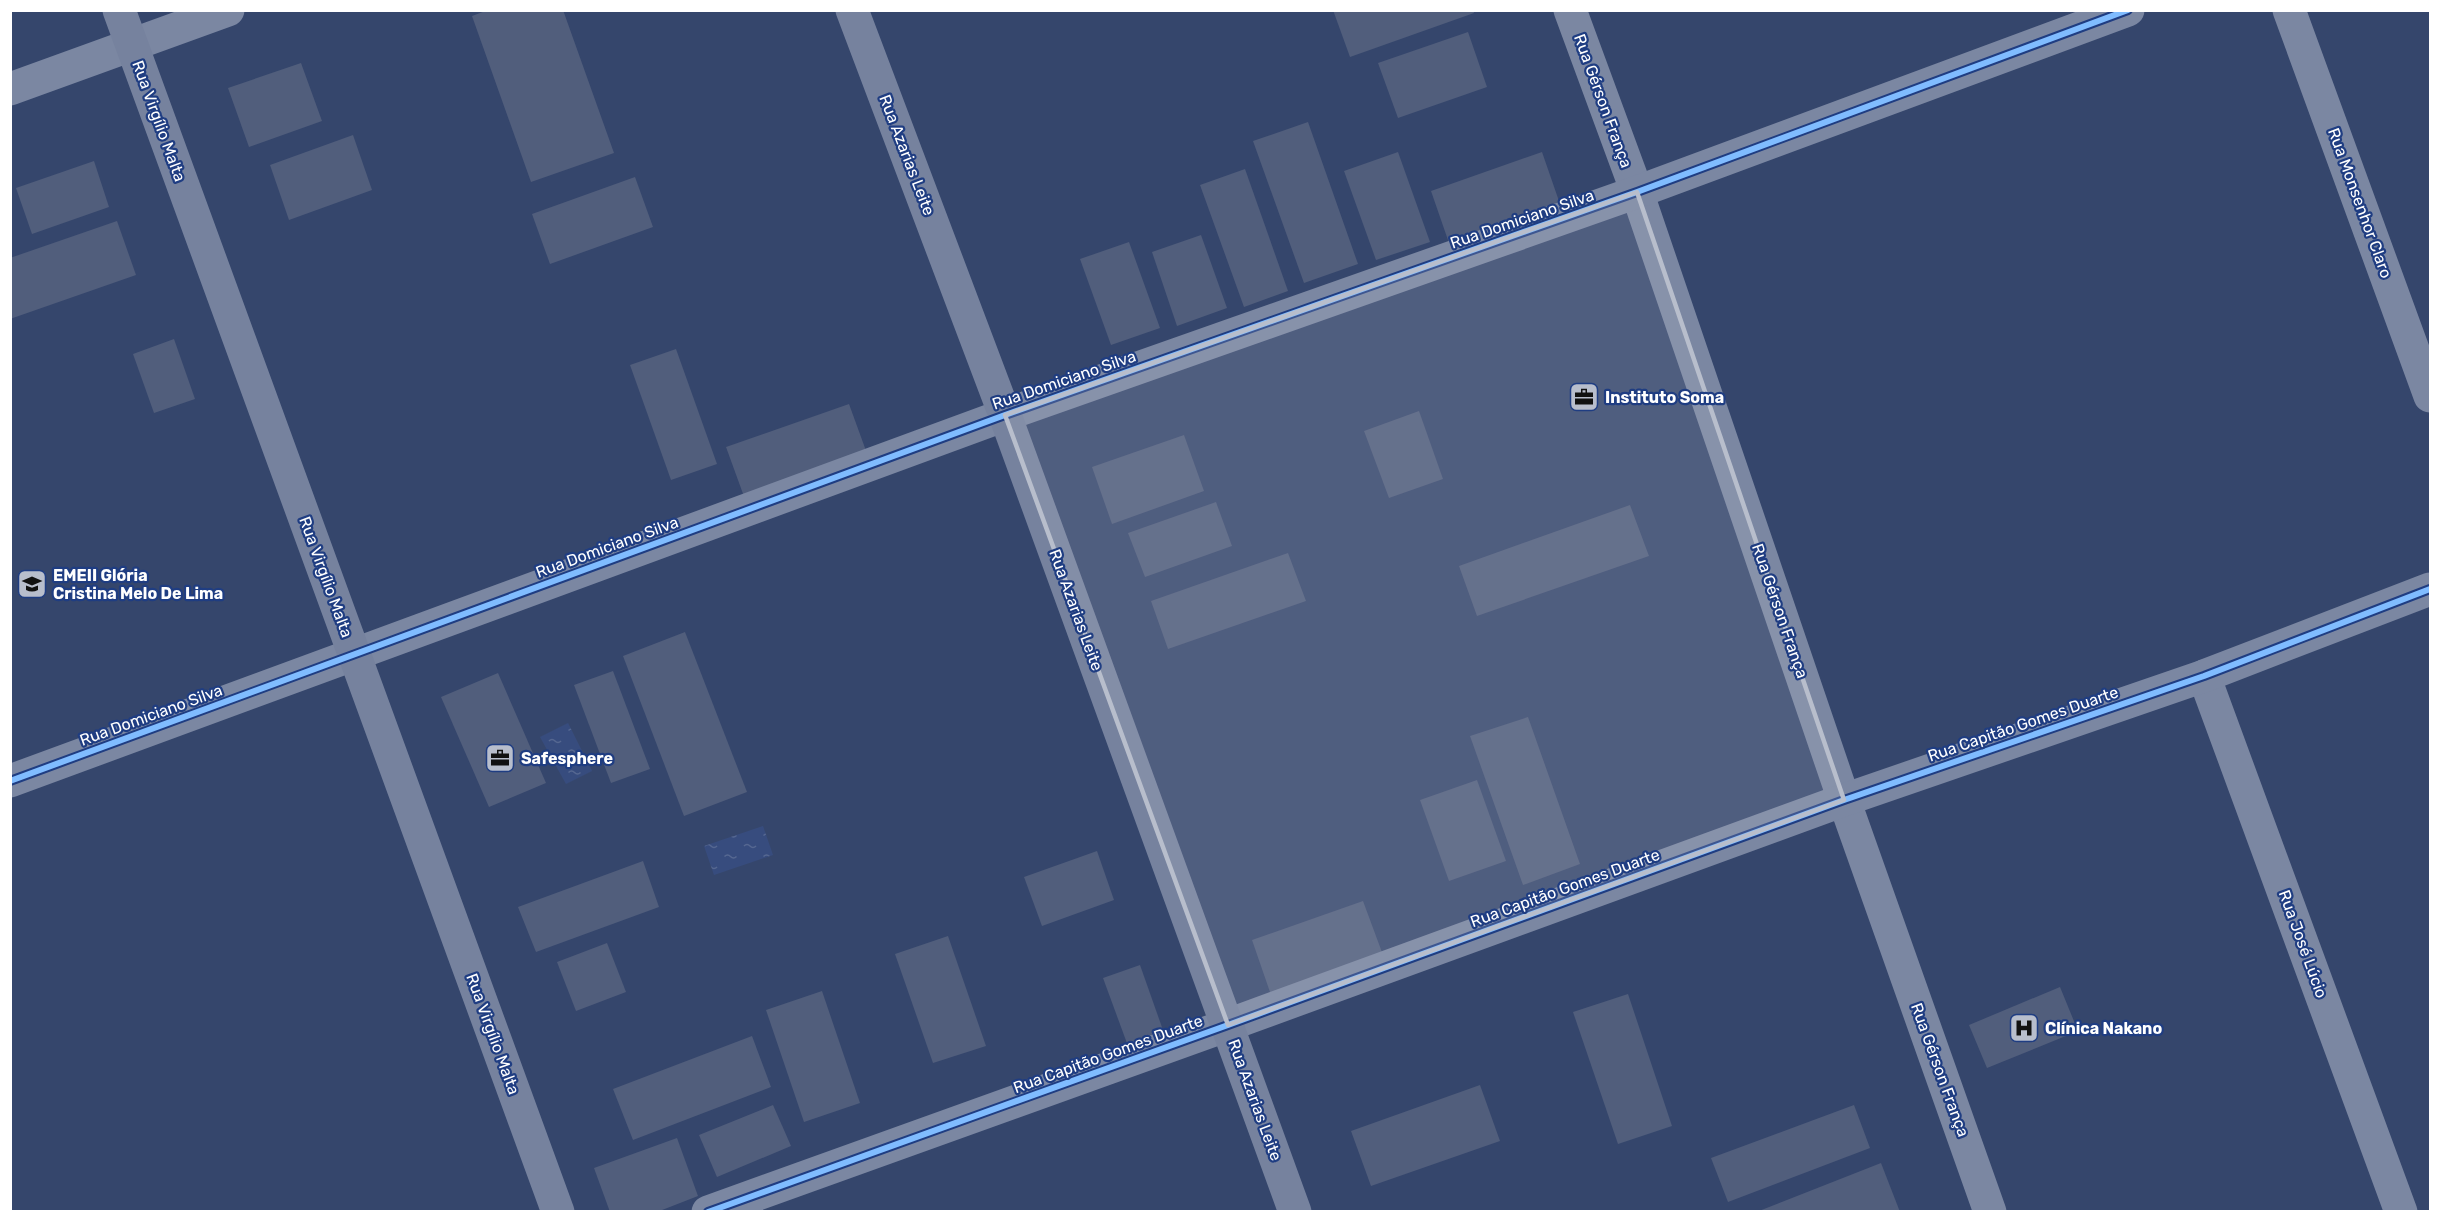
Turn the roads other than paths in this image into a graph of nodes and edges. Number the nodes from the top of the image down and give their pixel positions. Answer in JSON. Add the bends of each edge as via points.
{"nodes":[{"id":1,"x":119,"y":10,"type":"edge"},
{"id":2,"x":228,"y":10,"type":"edge"},
{"id":3,"x":852,"y":10,"type":"edge"},
{"id":4,"x":1570,"y":10,"type":"edge"},
{"id":5,"x":2128,"y":10,"type":"edge"},
{"id":6,"x":2289,"y":10,"type":"edge"},
{"id":7,"x":131,"y":44,"type":"junction"},
{"id":8,"x":10,"y":89,"type":"edge"},
{"id":9,"x":1637,"y":192,"type":"junction"},
{"id":10,"x":2430,"y":396,"type":"edge"},
{"id":11,"x":1005,"y":415,"type":"junction"},
{"id":12,"x":2430,"y":589,"type":"edge"},
{"id":13,"x":355,"y":655,"type":"junction"},
{"id":14,"x":2204,"y":676,"type":"junction"},
{"id":15,"x":10,"y":781,"type":"edge"},
{"id":16,"x":1844,"y":800,"type":"junction"},
{"id":17,"x":1228,"y":1025,"type":"junction"},
{"id":18,"x":763,"y":1202,"type":"edge"},
{"id":19,"x":558,"y":1212,"type":"edge"},
{"id":20,"x":708,"y":1212,"type":"edge"},
{"id":21,"x":1294,"y":1212,"type":"edge"},
{"id":22,"x":1990,"y":1212,"type":"edge"},
{"id":23,"x":2401,"y":1212,"type":"edge"}],
"edges":[{"from":1,"to":7,"type":"street","name":"Rua Virgílio Malta"},
{"from":2,"to":7,"type":"street"},
{"from":3,"to":11,"type":"street","name":"Rua Azarias Leite"},
{"from":4,"to":9,"type":"street","name":"Rua Gérson França"},
{"from":5,"to":9,"type":"street","name":"Rua Domiciano Silva"},
{"from":6,"to":10,"type":"street","name":"Rua Monsenhor Claro"},
{"from":7,"to":8,"type":"street"},
{"from":7,"to":13,"type":"street","name":"Rua Virgílio Malta"},
{"from":9,"to":11,"type":"street","name":"Rua Domiciano Silva"},
{"from":9,"to":16,"type":"street","name":"Rua Gérson França"},
{"from":11,"to":13,"type":"street","name":"Rua Domiciano Silva"},
{"from":11,"to":17,"type":"street","name":"Rua Azarias Leite"},
{"from":12,"to":14,"type":"street","name":"Rua Capitão Gomes Duarte"},
{"from":13,"to":15,"type":"street","name":"Rua Domiciano Silva"},
{"from":13,"to":19,"type":"street","name":"Rua Virgílio Malta"},
{"from":14,"to":16,"type":"street","name":"Rua Capitão Gomes Duarte"},
{"from":14,"to":23,"type":"street","name":"Rua José Lúcio"},
{"from":16,"to":17,"type":"street","name":"Rua Capitão Gomes Duarte"},
{"from":16,"to":22,"type":"street","name":"Rua Gérson França"},
{"from":17,"to":18,"type":"street","name":"Rua Capitão Gomes Duarte"},
{"from":17,"to":21,"type":"street","name":"Rua Azarias Leite"},
{"from":18,"to":20,"type":"street","name":"Rua Capitão Gomes Duarte"}]}
